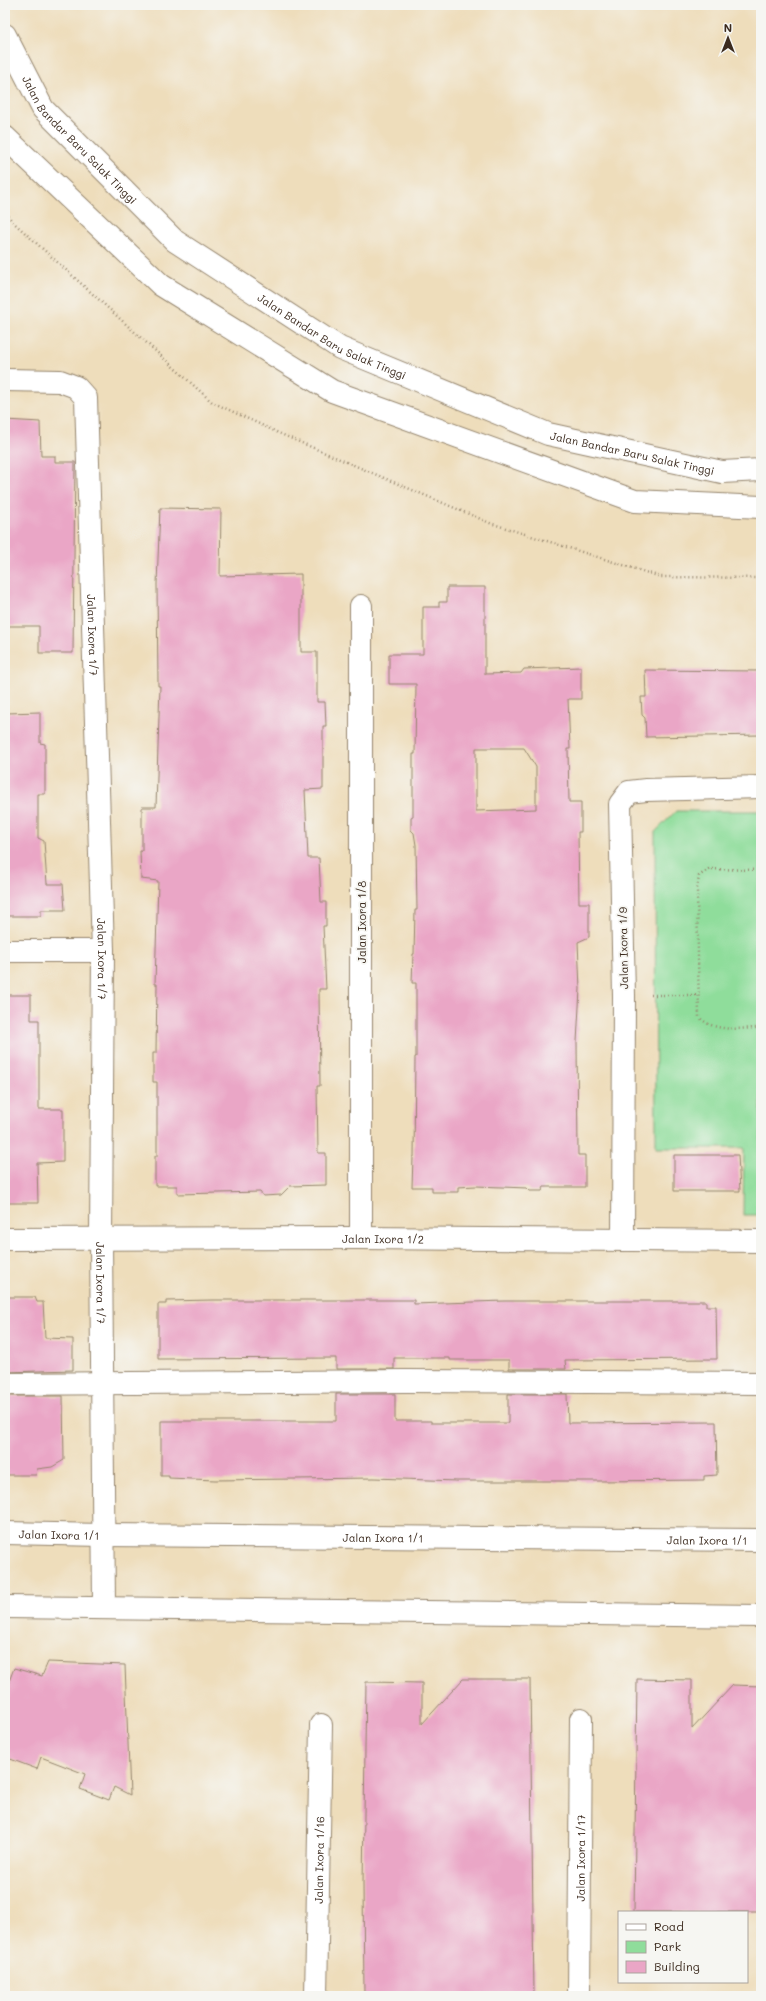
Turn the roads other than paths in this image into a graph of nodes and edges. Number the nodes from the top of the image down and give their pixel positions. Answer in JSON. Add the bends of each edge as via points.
{"nodes":[{"id":1,"x":5,"y":35,"type":"edge"},
{"id":2,"x":5,"y":137,"type":"edge"},
{"id":3,"x":5,"y":380,"type":"edge"},
{"id":4,"x":761,"y":470,"type":"edge"},
{"id":5,"x":761,"y":507,"type":"edge"},
{"id":6,"x":361,"y":606,"type":"dead end"},
{"id":7,"x":761,"y":787,"type":"edge"},
{"id":8,"x":5,"y":951,"type":"edge"},
{"id":9,"x":103,"y":951,"type":"junction"},
{"id":10,"x":101,"y":1238,"type":"junction"},
{"id":11,"x":361,"y":1238,"type":"junction"},
{"id":12,"x":5,"y":1239,"type":"edge"},
{"id":13,"x":623,"y":1240,"type":"junction"},
{"id":14,"x":761,"y":1241,"type":"edge"},
{"id":15,"x":761,"y":1383,"type":"edge"},
{"id":16,"x":5,"y":1384,"type":"edge"},
{"id":17,"x":102,"y":1384,"type":"junction"},
{"id":18,"x":5,"y":1533,"type":"edge"},
{"id":19,"x":103,"y":1535,"type":"junction"},
{"id":20,"x":761,"y":1540,"type":"edge"},
{"id":21,"x":5,"y":1607,"type":"edge"},
{"id":22,"x":104,"y":1607,"type":"junction"},
{"id":23,"x":761,"y":1616,"type":"edge"},
{"id":24,"x":581,"y":1720,"type":"dead end"},
{"id":25,"x":321,"y":1725,"type":"dead end"},
{"id":26,"x":316,"y":1996,"type":"edge"},
{"id":27,"x":579,"y":1996,"type":"edge"}],
"edges":[{"from":1,"to":4,"type":"street","name":"Jalan Bandar Baru Salak Tinggi","via":[[43,109],[175,241],[340,348],[548,434],[722,472]]},
{"from":2,"to":5,"type":"street","via":[[161,285],[332,391],[635,501]]},
{"from":3,"to":9,"type":"street","name":"Jalan Ixora 1/7","via":[[60,381],[76,387],[86,398]]},
{"from":6,"to":11,"type":"street","name":"Jalan Ixora 1/8"},
{"from":7,"to":13,"type":"street","name":"Jalan Ixora 1/9","via":[[629,792],[620,804],[624,996]]},
{"from":8,"to":9,"type":"street"},
{"from":9,"to":10,"type":"street","name":"Jalan Ixora 1/7"},
{"from":10,"to":11,"type":"street","name":"Jalan Ixora 1/2"},
{"from":10,"to":12,"type":"street","name":"Jalan Ixora 1/2"},
{"from":10,"to":17,"type":"street","name":"Jalan Ixora 1/7"},
{"from":11,"to":13,"type":"street","name":"Jalan Ixora 1/2"},
{"from":13,"to":14,"type":"street","name":"Jalan Ixora 1/2"},
{"from":15,"to":17,"type":"street","via":[[404,1381]]},
{"from":16,"to":17,"type":"street"},
{"from":17,"to":19,"type":"street","name":"Jalan Ixora 1/7"},
{"from":18,"to":19,"type":"street","name":"Jalan Ixora 1/1"},
{"from":19,"to":20,"type":"street","name":"Jalan Ixora 1/1"},
{"from":19,"to":22,"type":"street","name":"Jalan Ixora 1/7"},
{"from":21,"to":22,"type":"street"},
{"from":22,"to":23,"type":"street"},
{"from":24,"to":27,"type":"street","name":"Jalan Ixora 1/17"},
{"from":25,"to":26,"type":"street","name":"Jalan Ixora 1/16"}]}
